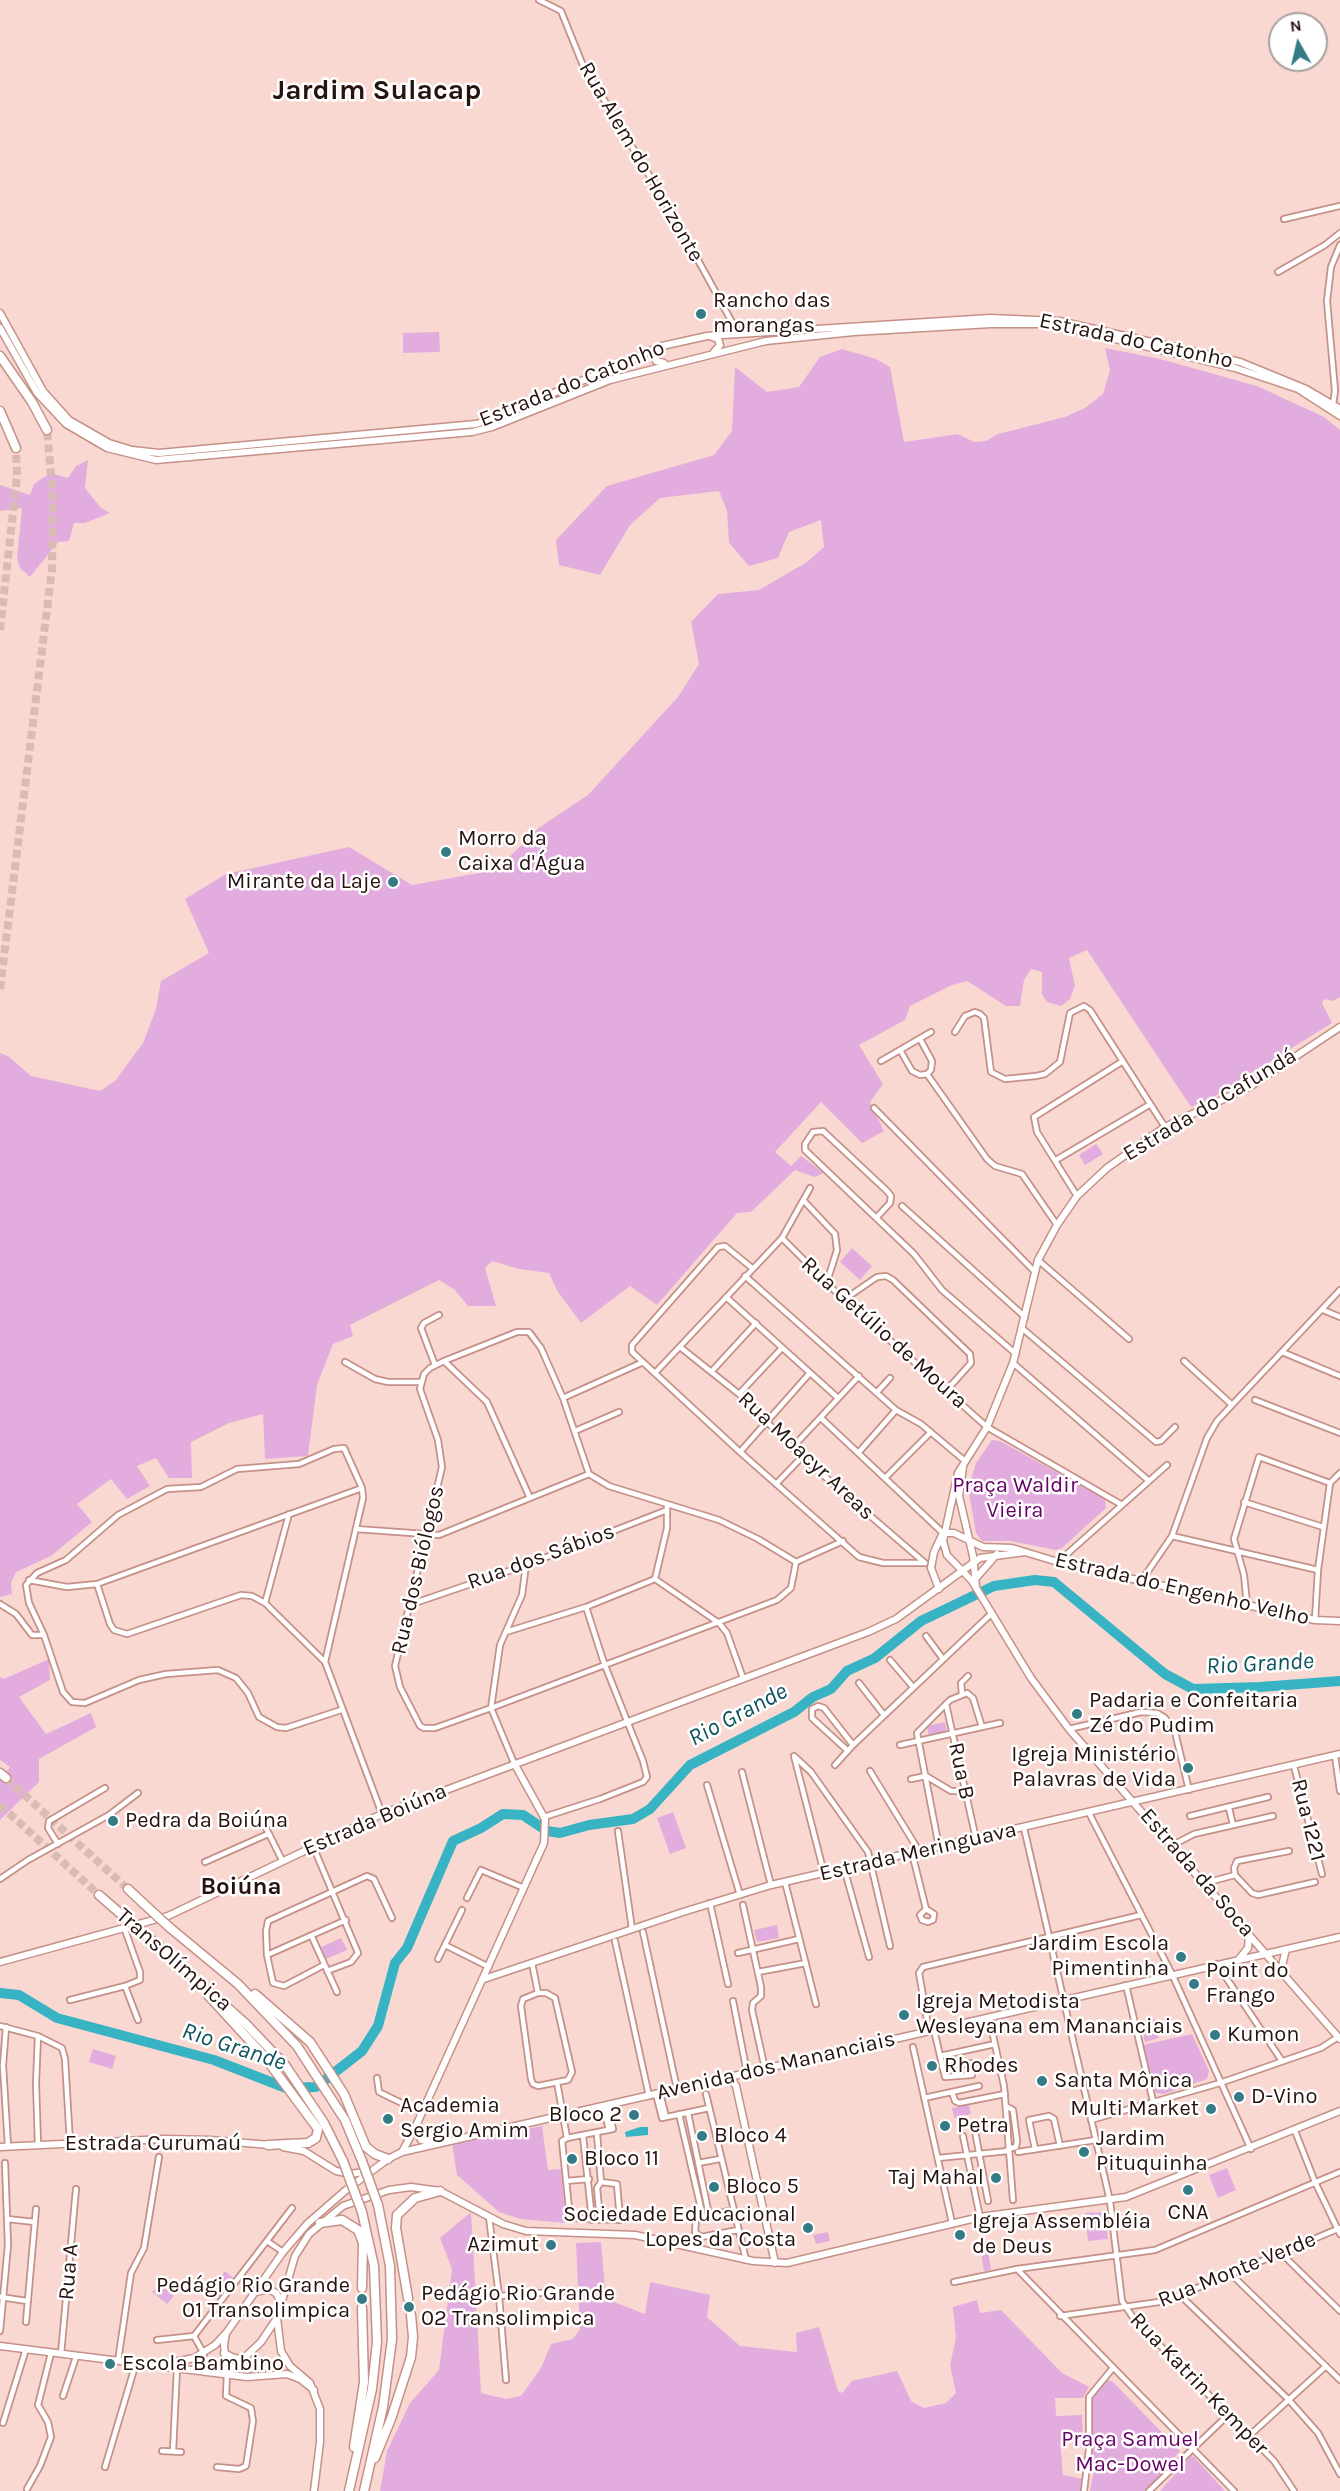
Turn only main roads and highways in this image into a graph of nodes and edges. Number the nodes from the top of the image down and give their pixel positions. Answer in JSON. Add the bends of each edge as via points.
{"nodes":[{"id":1,"x":0,"y":356,"type":"edge"},
{"id":2,"x":0,"y":411,"type":"edge"},
{"id":3,"x":47,"y":430,"type":"tunnel mouth"},
{"id":4,"x":16,"y":448,"type":"tunnel mouth"},
{"id":5,"x":128,"y":1889,"type":"tunnel mouth"},
{"id":6,"x":99,"y":1895,"type":"tunnel mouth"},
{"id":7,"x":189,"y":1942,"type":"junction"},
{"id":8,"x":205,"y":1988,"type":"junction"},
{"id":9,"x":268,"y":2145,"type":"road end"},
{"id":10,"x":388,"y":2158,"type":"road end"},
{"id":11,"x":440,"y":2191,"type":"road end"},
{"id":12,"x":320,"y":2223,"type":"road end"},
{"id":13,"x":362,"y":2288,"type":"tunnel mouth"},
{"id":14,"x":408,"y":2298,"type":"tunnel mouth"},
{"id":15,"x":362,"y":2308,"type":"tunnel mouth"},
{"id":16,"x":411,"y":2315,"type":"tunnel mouth"},
{"id":17,"x":356,"y":2456,"type":"junction"},
{"id":18,"x":368,"y":2471,"type":"junction"},
{"id":19,"x":349,"y":2491,"type":"edge"},
{"id":20,"x":364,"y":2491,"type":"edge"}],
"edges":[{"from":1,"to":3,"type":"highway","via":[[33,402]]},
{"from":2,"to":4,"type":"highway"},
{"from":5,"to":7,"type":"highway","name":"TransOlímpica","bridge":true},
{"from":6,"to":8,"type":"highway","name":"TransOlímpica","bridge":true},
{"from":7,"to":10,"type":"highway","via":[[298,2031],[344,2094],[366,2147]]},
{"from":7,"to":18,"type":"highway","name":"TransOlímpica","bridge":true,"via":[[268,2013],[318,2074],[345,2120],[378,2205],[390,2266],[392,2339],[383,2407]]},
{"from":8,"to":9,"type":"highway","via":[[298,2099],[318,2129],[316,2138],[308,2143]]},
{"from":8,"to":17,"type":"highway","name":"TransOlímpica","bridge":true,"via":[[268,2045],[309,2098],[343,2160],[362,2212],[374,2266],[376,2342],[372,2389]]},
{"from":11,"to":14,"type":"highway","via":[[415,2198],[397,2215]]},
{"from":12,"to":13,"type":"highway","via":[[338,2219],[357,2230],[363,2243]]},
{"from":15,"to":17,"type":"highway","via":[[364,2382]]},
{"from":16,"to":18,"type":"highway","via":[[411,2357],[385,2436]]},
{"from":17,"to":19,"type":"highway","name":"TransOlímpica"},
{"from":18,"to":20,"type":"highway","name":"TransOlímpica"}]}
